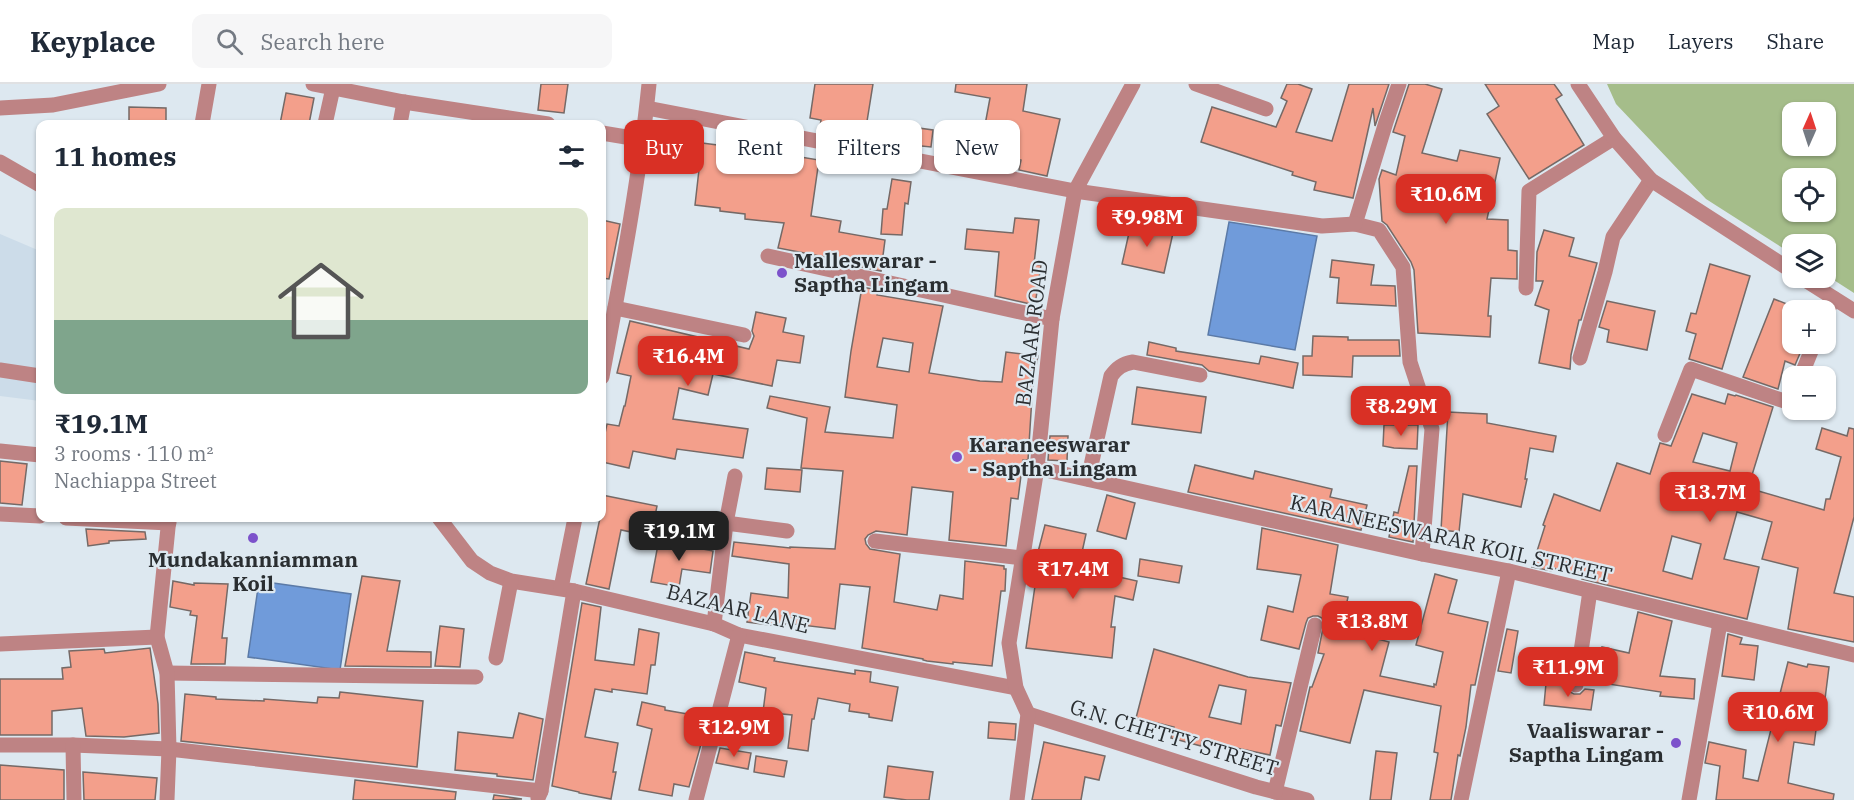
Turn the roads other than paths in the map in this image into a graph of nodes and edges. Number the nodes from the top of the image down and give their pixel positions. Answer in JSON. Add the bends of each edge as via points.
{"nodes":[{"id":1,"x":159,"y":84,"type":"edge"},
{"id":2,"x":209,"y":84,"type":"edge"},
{"id":3,"x":313,"y":84,"type":"edge"},
{"id":4,"x":649,"y":84,"type":"edge"},
{"id":5,"x":1133,"y":84,"type":"edge"},
{"id":6,"x":1196,"y":84,"type":"edge"},
{"id":7,"x":1399,"y":84,"type":"edge"},
{"id":8,"x":1578,"y":84,"type":"edge"},
{"id":9,"x":333,"y":88,"type":"junction"},
{"id":10,"x":404,"y":102,"type":"junction"},
{"id":11,"x":0,"y":108,"type":"edge"},
{"id":12,"x":647,"y":108,"type":"junction"},
{"id":13,"x":1266,"y":109,"type":"dead end"},
{"id":14,"x":203,"y":120,"type":"edge"},
{"id":15,"x":327,"y":120,"type":"edge"},
{"id":16,"x":401,"y":120,"type":"edge"},
{"id":17,"x":522,"y":120,"type":"edge"},
{"id":18,"x":646,"y":120,"type":"edge"},
{"id":19,"x":606,"y":134,"type":"edge"},
{"id":20,"x":624,"y":137,"type":"edge"},
{"id":21,"x":1614,"y":138,"type":"junction"},
{"id":22,"x":0,"y":162,"type":"edge"},
{"id":23,"x":638,"y":174,"type":"edge"},
{"id":24,"x":1651,"y":180,"type":"junction"},
{"id":25,"x":36,"y":183,"type":"edge"},
{"id":26,"x":1075,"y":191,"type":"junction"},
{"id":27,"x":1355,"y":224,"type":"junction"},
{"id":28,"x":768,"y":256,"type":"dead end"},
{"id":29,"x":1782,"y":265,"type":"edge"},
{"id":30,"x":1526,"y":288,"type":"dead end"},
{"id":31,"x":1818,"y":288,"type":"edge"},
{"id":32,"x":1833,"y":297,"type":"junction"},
{"id":33,"x":1832,"y":300,"type":"edge"},
{"id":34,"x":615,"y":308,"type":"junction"},
{"id":35,"x":1854,"y":311,"type":"edge"},
{"id":36,"x":1052,"y":319,"type":"junction"},
{"id":37,"x":744,"y":335,"type":"dead end"},
{"id":38,"x":606,"y":356,"type":"edge"},
{"id":39,"x":1580,"y":358,"type":"dead end"},
{"id":40,"x":0,"y":370,"type":"edge"},
{"id":41,"x":36,"y":375,"type":"edge"},
{"id":42,"x":1200,"y":375,"type":"dead end"},
{"id":43,"x":1782,"y":400,"type":"edge"},
{"id":44,"x":1665,"y":435,"type":"dead end"},
{"id":45,"x":0,"y":451,"type":"edge"},
{"id":46,"x":36,"y":455,"type":"edge"},
{"id":47,"x":1038,"y":468,"type":"junction"},
{"id":48,"x":735,"y":476,"type":"dead end"},
{"id":49,"x":1088,"y":479,"type":"junction"},
{"id":50,"x":0,"y":514,"type":"edge"},
{"id":51,"x":36,"y":516,"type":"edge"},
{"id":52,"x":169,"y":522,"type":"edge"},
{"id":53,"x":442,"y":522,"type":"edge"},
{"id":54,"x":575,"y":522,"type":"edge"},
{"id":55,"x":726,"y":523,"type":"junction"},
{"id":56,"x":787,"y":531,"type":"dead end"},
{"id":57,"x":875,"y":541,"type":"dead end"},
{"id":58,"x":1422,"y":554,"type":"junction"},
{"id":59,"x":1023,"y":558,"type":"junction"},
{"id":60,"x":1509,"y":571,"type":"junction"},
{"id":61,"x":511,"y":581,"type":"junction"},
{"id":62,"x":568,"y":590,"type":"junction"},
{"id":63,"x":1590,"y":591,"type":"junction"},
{"id":64,"x":1719,"y":623,"type":"junction"},
{"id":65,"x":714,"y":624,"type":"junction"},
{"id":66,"x":1316,"y":625,"type":"dead end"},
{"id":67,"x":738,"y":634,"type":"junction"},
{"id":68,"x":157,"y":637,"type":"junction"},
{"id":69,"x":0,"y":644,"type":"edge"},
{"id":70,"x":1854,"y":655,"type":"edge"},
{"id":71,"x":496,"y":658,"type":"dead end"},
{"id":72,"x":167,"y":674,"type":"junction"},
{"id":73,"x":476,"y":677,"type":"dead end"},
{"id":74,"x":1576,"y":684,"type":"dead end"},
{"id":75,"x":1016,"y":688,"type":"junction"},
{"id":76,"x":1028,"y":714,"type":"junction"},
{"id":77,"x":0,"y":745,"type":"edge"},
{"id":78,"x":73,"y":745,"type":"junction"},
{"id":79,"x":169,"y":749,"type":"junction"},
{"id":80,"x":1275,"y":792,"type":"junction"},
{"id":81,"x":1254,"y":794,"type":"edge"},
{"id":82,"x":539,"y":795,"type":"edge"},
{"id":83,"x":74,"y":800,"type":"edge"},
{"id":84,"x":167,"y":800,"type":"edge"},
{"id":85,"x":696,"y":800,"type":"edge"},
{"id":86,"x":1017,"y":800,"type":"edge"},
{"id":87,"x":1307,"y":800,"type":"edge"},
{"id":88,"x":1461,"y":800,"type":"edge"},
{"id":89,"x":1689,"y":800,"type":"edge"}],
"edges":[{"from":1,"to":11,"type":"street","via":[[53,105]]},
{"from":2,"to":14,"type":"street"},
{"from":3,"to":9,"type":"street"},
{"from":4,"to":12,"type":"street"},
{"from":5,"to":26,"type":"street","name":"BAZAAR ROAD"},
{"from":6,"to":13,"type":"street"},
{"from":7,"to":27,"type":"street"},
{"from":8,"to":21,"type":"street"},
{"from":9,"to":10,"type":"street"},
{"from":9,"to":15,"type":"street"},
{"from":10,"to":16,"type":"street"},
{"from":10,"to":17,"type":"street"},
{"from":12,"to":18,"type":"street"},
{"from":12,"to":26,"type":"street"},
{"from":19,"to":20,"type":"street"},
{"from":21,"to":24,"type":"street"},
{"from":21,"to":30,"type":"street","via":[[1528,191]]},
{"from":22,"to":25,"type":"street"},
{"from":23,"to":34,"type":"street"},
{"from":24,"to":29,"type":"street"},
{"from":24,"to":39,"type":"street","via":[[1613,237]]},
{"from":26,"to":27,"type":"street","via":[[1322,226]]},
{"from":26,"to":36,"type":"street","name":"BAZAAR ROAD"},
{"from":27,"to":58,"type":"street","via":[[1379,230],[1403,267],[1410,362],[1432,429]]},
{"from":28,"to":36,"type":"street"},
{"from":31,"to":32,"type":"street"},
{"from":32,"to":33,"type":"street"},
{"from":32,"to":35,"type":"street"},
{"from":34,"to":37,"type":"street"},
{"from":34,"to":38,"type":"street"},
{"from":36,"to":47,"type":"street","name":"BAZAAR ROAD"},
{"from":40,"to":41,"type":"street"},
{"from":42,"to":49,"type":"street","via":[[1132,362],[1116,369],[1111,376]]},
{"from":43,"to":44,"type":"street","via":[[1691,369]]},
{"from":45,"to":46,"type":"street"},
{"from":47,"to":49,"type":"street","name":"KARANEESWARAR KOIL STREET"},
{"from":47,"to":59,"type":"street","name":"BAZAAR ROAD"},
{"from":48,"to":55,"type":"street"},
{"from":49,"to":58,"type":"street","name":"KARANEESWARAR KOIL STREET"},
{"from":50,"to":51,"type":"street"},
{"from":52,"to":68,"type":"street"},
{"from":53,"to":61,"type":"street","name":"BAZAAR LANE","via":[[472,561]]},
{"from":54,"to":62,"type":"street"},
{"from":55,"to":56,"type":"street"},
{"from":55,"to":65,"type":"street"},
{"from":57,"to":59,"type":"street"},
{"from":58,"to":60,"type":"street","name":"KARANEESWARAR KOIL STREET"},
{"from":59,"to":75,"type":"street","name":"BAZAAR ROAD","via":[[1009,643]]},
{"from":60,"to":63,"type":"street","name":"KARANEESWARAR KOIL STREET"},
{"from":60,"to":88,"type":"street"},
{"from":61,"to":62,"type":"street","name":"BAZAAR LANE"},
{"from":61,"to":71,"type":"street"},
{"from":62,"to":65,"type":"street","name":"BAZAAR LANE"},
{"from":62,"to":82,"type":"street"},
{"from":63,"to":64,"type":"street","name":"KARANEESWARAR KOIL STREET"},
{"from":63,"to":74,"type":"street"},
{"from":64,"to":70,"type":"street","name":"KARANEESWARAR KOIL STREET"},
{"from":64,"to":89,"type":"street"},
{"from":65,"to":67,"type":"street","name":"BAZAAR LANE"},
{"from":66,"to":80,"type":"street"},
{"from":67,"to":75,"type":"street","name":"BAZAAR LANE"},
{"from":67,"to":85,"type":"street"},
{"from":68,"to":69,"type":"street"},
{"from":68,"to":72,"type":"street"},
{"from":72,"to":73,"type":"street"},
{"from":72,"to":79,"type":"street"},
{"from":75,"to":76,"type":"street","name":"BAZAAR ROAD"},
{"from":76,"to":81,"type":"street","name":"G.N. CHETTY STREET"},
{"from":76,"to":86,"type":"street"},
{"from":77,"to":78,"type":"street"},
{"from":78,"to":79,"type":"street"},
{"from":78,"to":83,"type":"street"},
{"from":79,"to":82,"type":"street"},
{"from":79,"to":84,"type":"street"},
{"from":80,"to":81,"type":"street","name":"G.N. CHETTY STREET"},
{"from":80,"to":87,"type":"street","name":"G.N. CHETTY STREET"}]}
